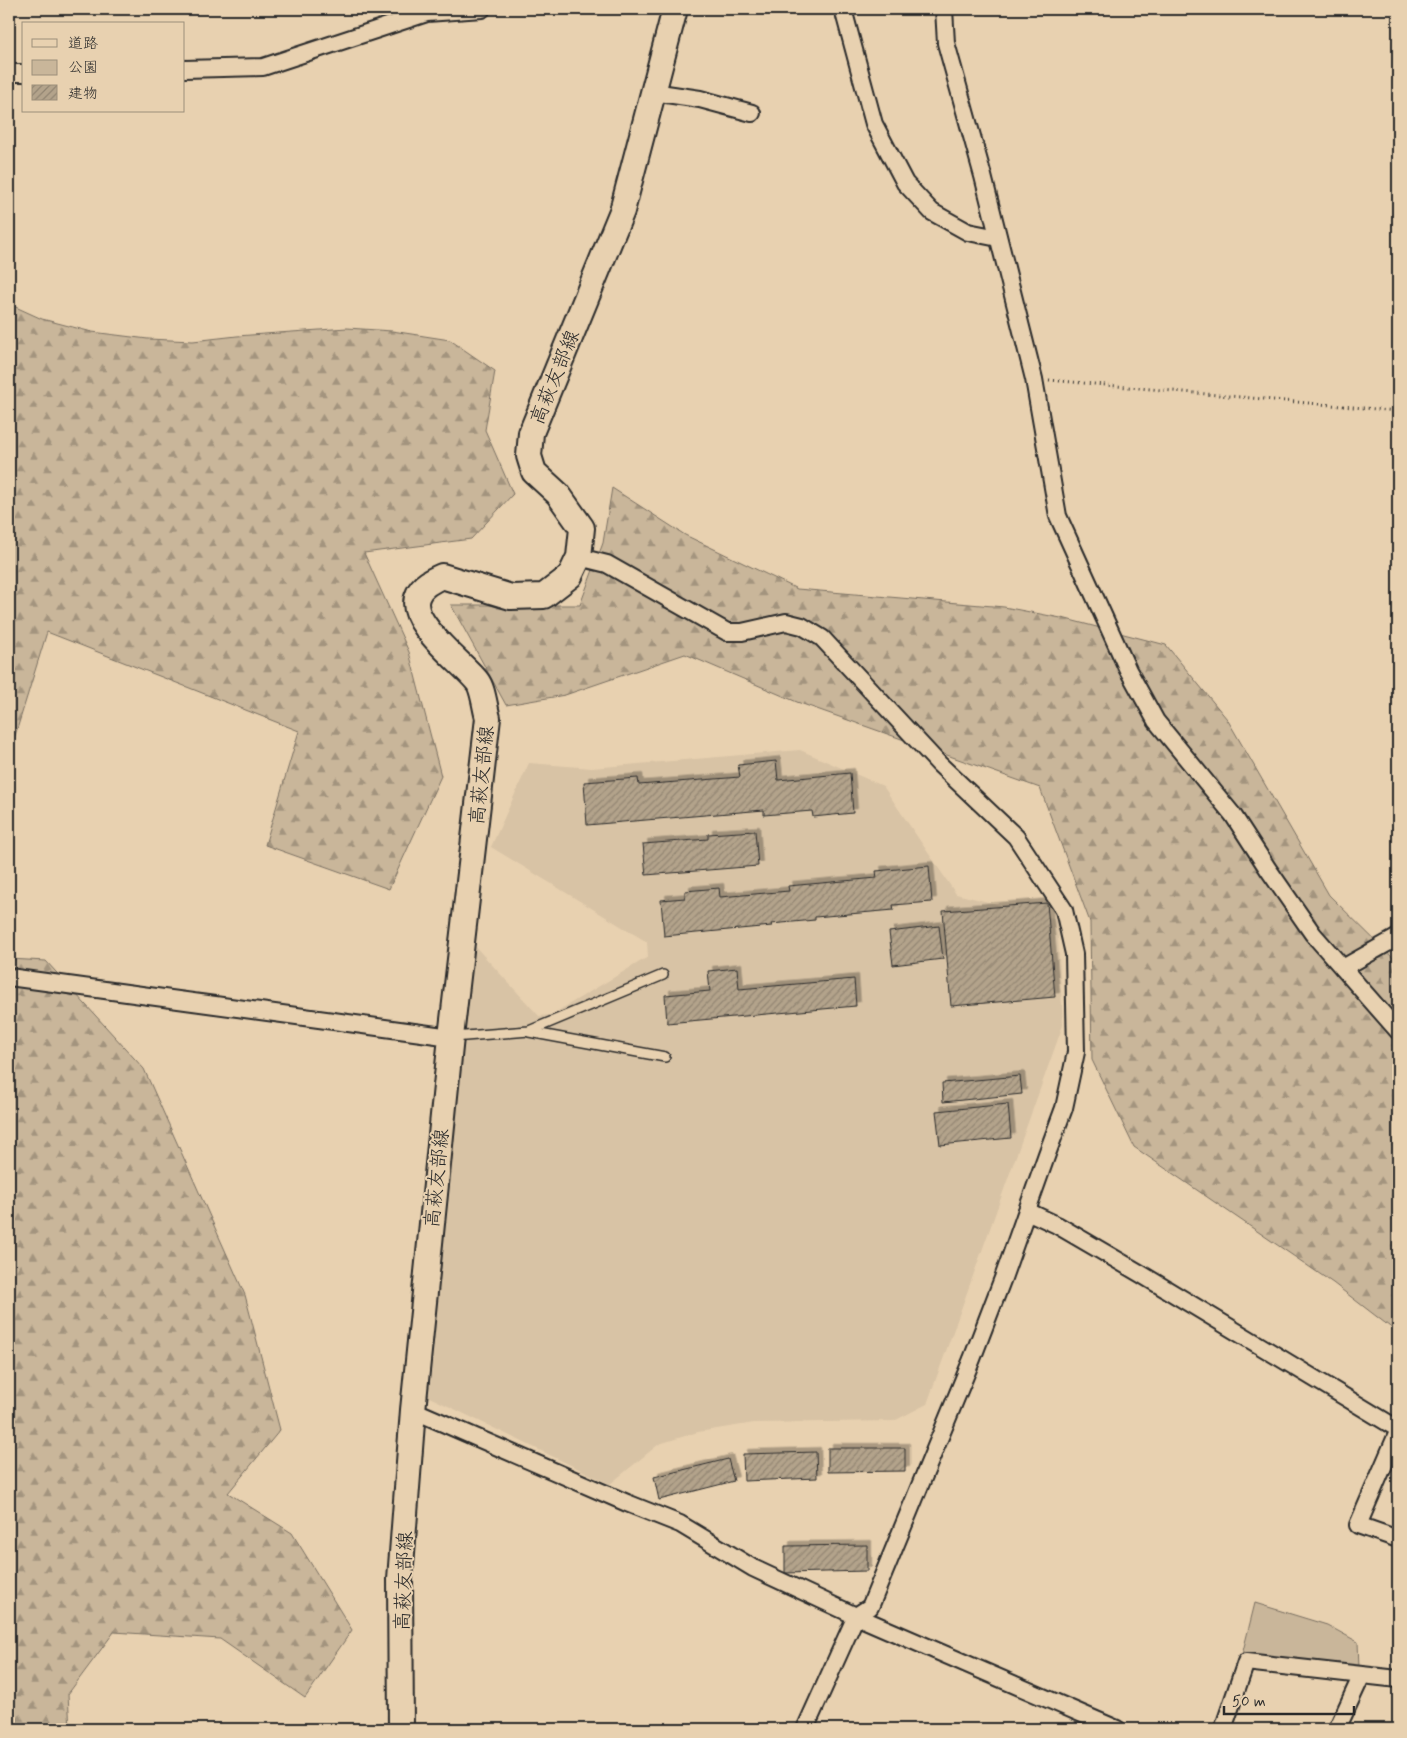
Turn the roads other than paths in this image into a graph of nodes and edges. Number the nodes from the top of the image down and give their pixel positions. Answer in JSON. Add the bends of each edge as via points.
{"nodes":[{"id":1,"x":482,"y":9,"type":"edge"},
{"id":2,"x":675,"y":9,"type":"edge"},
{"id":3,"x":843,"y":9,"type":"edge"},
{"id":4,"x":944,"y":9,"type":"edge"},
{"id":5,"x":185,"y":69,"type":"edge"},
{"id":6,"x":9,"y":73,"type":"edge"},
{"id":7,"x":22,"y":73,"type":"edge"},
{"id":8,"x":653,"y":92,"type":"junction"},
{"id":9,"x":752,"y":113,"type":"dead end"},
{"id":10,"x":998,"y":238,"type":"junction"},
{"id":11,"x":579,"y":557,"type":"junction"},
{"id":12,"x":1398,"y":937,"type":"edge"},
{"id":13,"x":1343,"y":968,"type":"junction"},
{"id":14,"x":663,"y":975,"type":"dead end"},
{"id":15,"x":9,"y":977,"type":"edge"},
{"id":16,"x":1398,"y":1031,"type":"edge"},
{"id":17,"x":529,"y":1032,"type":"junction"},
{"id":18,"x":450,"y":1037,"type":"junction"},
{"id":19,"x":664,"y":1057,"type":"dead end"},
{"id":20,"x":1027,"y":1211,"type":"junction"},
{"id":21,"x":413,"y":1410,"type":"junction"},
{"id":22,"x":1398,"y":1431,"type":"edge"},
{"id":23,"x":1398,"y":1539,"type":"edge"},
{"id":24,"x":856,"y":1616,"type":"junction"},
{"id":25,"x":1362,"y":1675,"type":"junction"},
{"id":26,"x":1398,"y":1679,"type":"edge"},
{"id":27,"x":1107,"y":1727,"type":"edge"},
{"id":28,"x":401,"y":1729,"type":"edge"},
{"id":29,"x":805,"y":1729,"type":"edge"},
{"id":30,"x":1223,"y":1729,"type":"edge"},
{"id":31,"x":1337,"y":1729,"type":"edge"}],
"edges":[{"from":1,"to":5,"type":"street","via":[[427,12],[263,67]]},
{"from":2,"to":8,"type":"main road","name":"高萩友部線"},
{"from":3,"to":10,"type":"street","via":[[874,124],[905,183],[932,212],[968,232]]},
{"from":4,"to":10,"type":"street","via":[[946,43]]},
{"from":6,"to":7,"type":"street"},
{"from":8,"to":9,"type":"street","via":[[700,99]]},
{"from":8,"to":11,"type":"main road","name":"高萩友部線","via":[[622,211],[531,433],[529,456],[534,472],[558,494],[582,528]]},
{"from":10,"to":13,"type":"street","via":[[1034,379],[1058,516],[1128,670],[1156,722],[1233,815],[1313,934]]},
{"from":11,"to":18,"type":"main road","name":"高萩友部線","via":[[570,576],[544,596],[511,597],[442,576],[426,584],[417,595],[417,611],[433,636],[478,682],[488,718]]},
{"from":11,"to":20,"type":"street","via":[[607,564],[727,632],[742,632],[786,622],[802,626],[822,638],[939,764],[1016,837],[1064,910],[1074,954],[1076,1052],[1064,1108]]},
{"from":12,"to":13,"type":"street"},
{"from":13,"to":16,"type":"street"},
{"from":14,"to":17,"type":"lane"},
{"from":15,"to":18,"type":"street"},
{"from":17,"to":18,"type":"lane"},
{"from":17,"to":19,"type":"lane"},
{"from":18,"to":21,"type":"main road","name":"高萩友部線"},
{"from":20,"to":22,"type":"street","via":[[1141,1274]]},
{"from":20,"to":24,"type":"street","via":[[972,1359],[870,1607]]},
{"from":21,"to":24,"type":"street","via":[[680,1524],[753,1568]]},
{"from":21,"to":28,"type":"main road","name":"高萩友部線","via":[[400,1579]]},
{"from":22,"to":23,"type":"street","via":[[1358,1525]]},
{"from":24,"to":27,"type":"street"},
{"from":24,"to":29,"type":"street"},
{"from":25,"to":26,"type":"street"},
{"from":25,"to":30,"type":"street","via":[[1246,1662]]},
{"from":25,"to":31,"type":"street"}]}
